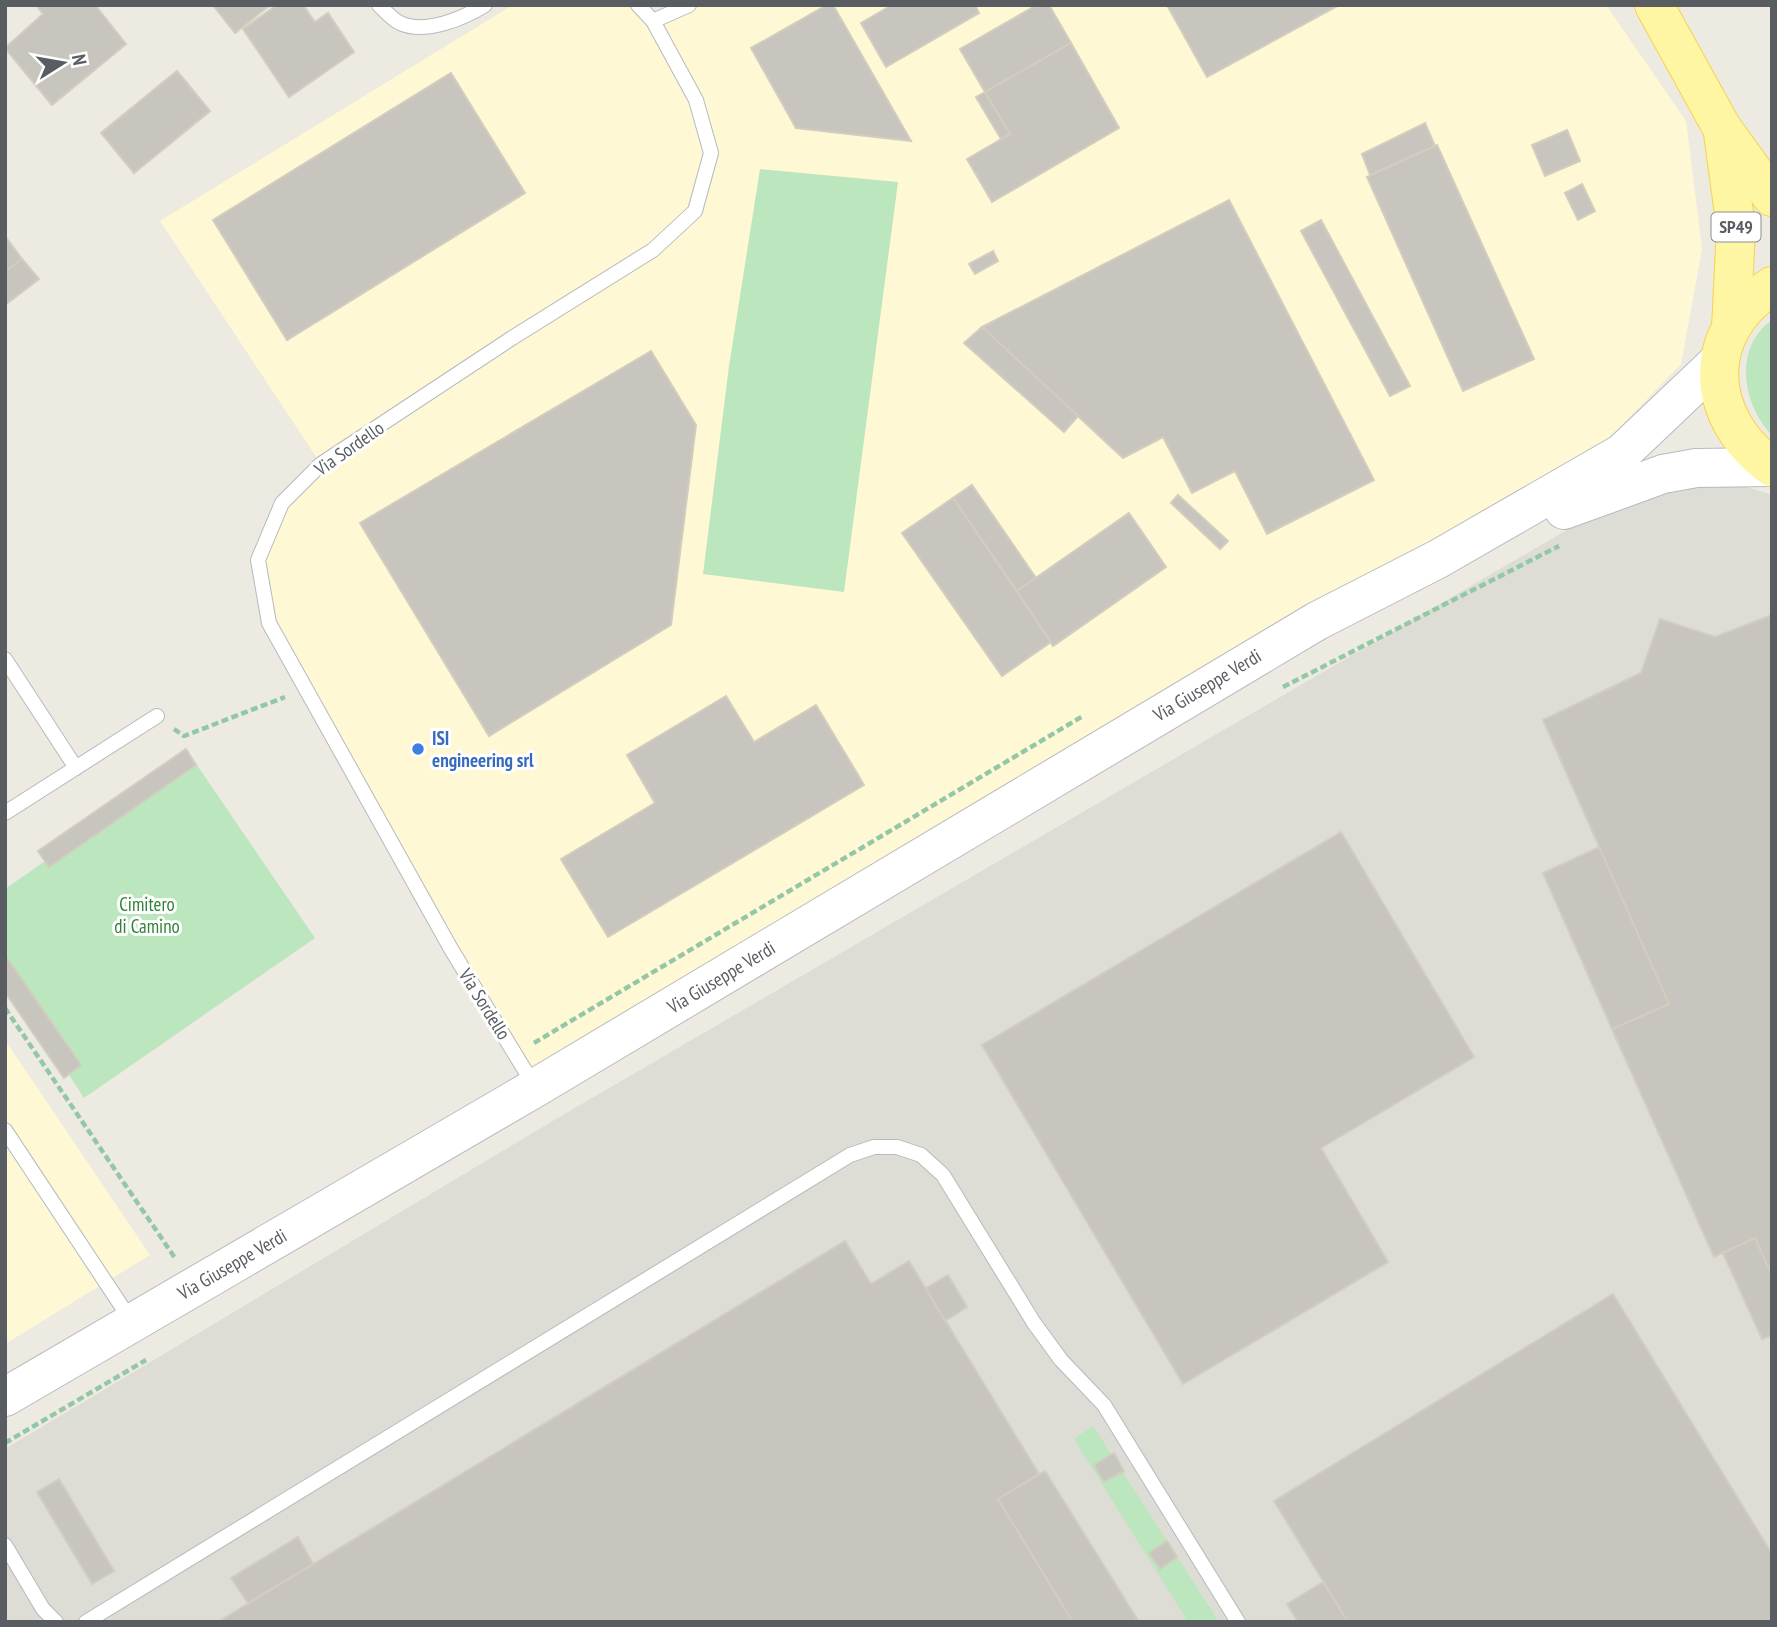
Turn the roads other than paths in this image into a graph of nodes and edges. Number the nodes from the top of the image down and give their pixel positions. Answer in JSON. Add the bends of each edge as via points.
{"nodes":[{"id":1,"x":379,"y":5,"type":"edge"},
{"id":2,"x":485,"y":5,"type":"edge"},
{"id":3,"x":638,"y":5,"type":"edge"},
{"id":4,"x":690,"y":5,"type":"edge"},
{"id":5,"x":1654,"y":5,"type":"edge"},
{"id":6,"x":653,"y":21,"type":"junction"},
{"id":7,"x":1722,"y":128,"type":"junction"},
{"id":8,"x":1772,"y":197,"type":"edge"},
{"id":9,"x":1772,"y":286,"type":"edge"},
{"id":10,"x":1725,"y":344,"type":"junction"},
{"id":11,"x":1771,"y":467,"type":"edge"},
{"id":12,"x":1438,"y":559,"type":"junction"},
{"id":13,"x":5,"y":659,"type":"edge"},
{"id":14,"x":157,"y":716,"type":"road end"},
{"id":15,"x":76,"y":768,"type":"junction"},
{"id":16,"x":5,"y":813,"type":"edge"},
{"id":17,"x":535,"y":1088,"type":"junction"},
{"id":18,"x":5,"y":1130,"type":"edge"},
{"id":19,"x":133,"y":1322,"type":"junction"},
{"id":20,"x":5,"y":1397,"type":"edge"},
{"id":21,"x":5,"y":1545,"type":"edge"},
{"id":22,"x":56,"y":1622,"type":"edge"},
{"id":23,"x":86,"y":1622,"type":"edge"},
{"id":24,"x":1238,"y":1622,"type":"edge"}],
"edges":[{"from":1,"to":2,"type":"lane","via":[[401,24],[425,26],[464,18]]},
{"from":3,"to":6,"type":"lane","name":"Via Sordello"},
{"from":4,"to":6,"type":"lane"},
{"from":5,"to":7,"type":"main road","number":"SP49"},
{"from":6,"to":17,"type":"lane","name":"Via Sordello","via":[[696,100],[711,153],[695,211],[653,250],[321,464],[282,503],[258,560],[269,623],[450,949]]},
{"from":7,"to":8,"type":"main road","number":"SP49"},
{"from":7,"to":10,"type":"main road","number":"SP49","via":[[1736,228]]},
{"from":9,"to":10,"type":"main road","via":[[1747,304]]},
{"from":10,"to":11,"type":"main road","number":"SP49","via":[[1720,391],[1729,421],[1746,447]]},
{"from":10,"to":12,"type":"main road","name":"Via Giuseppe Verdi","via":[[1622,453]]},
{"from":11,"to":12,"type":"main road","name":"Via Giuseppe Verdi","via":[[1696,468],[1663,474]]},
{"from":12,"to":17,"type":"main road","name":"Via Giuseppe Verdi","via":[[1317,621]]},
{"from":13,"to":15,"type":"lane"},
{"from":14,"to":15,"type":"lane"},
{"from":15,"to":16,"type":"lane"},
{"from":17,"to":19,"type":"main road","name":"Via Giuseppe Verdi"},
{"from":18,"to":19,"type":"lane"},
{"from":19,"to":20,"type":"main road","name":"Via Giuseppe Verdi"},
{"from":21,"to":22,"type":"lane","via":[[43,1609]]},
{"from":23,"to":24,"type":"lane","via":[[850,1155],[874,1147],[897,1147],[921,1155],[943,1175],[1034,1323],[1104,1405]]}]}
